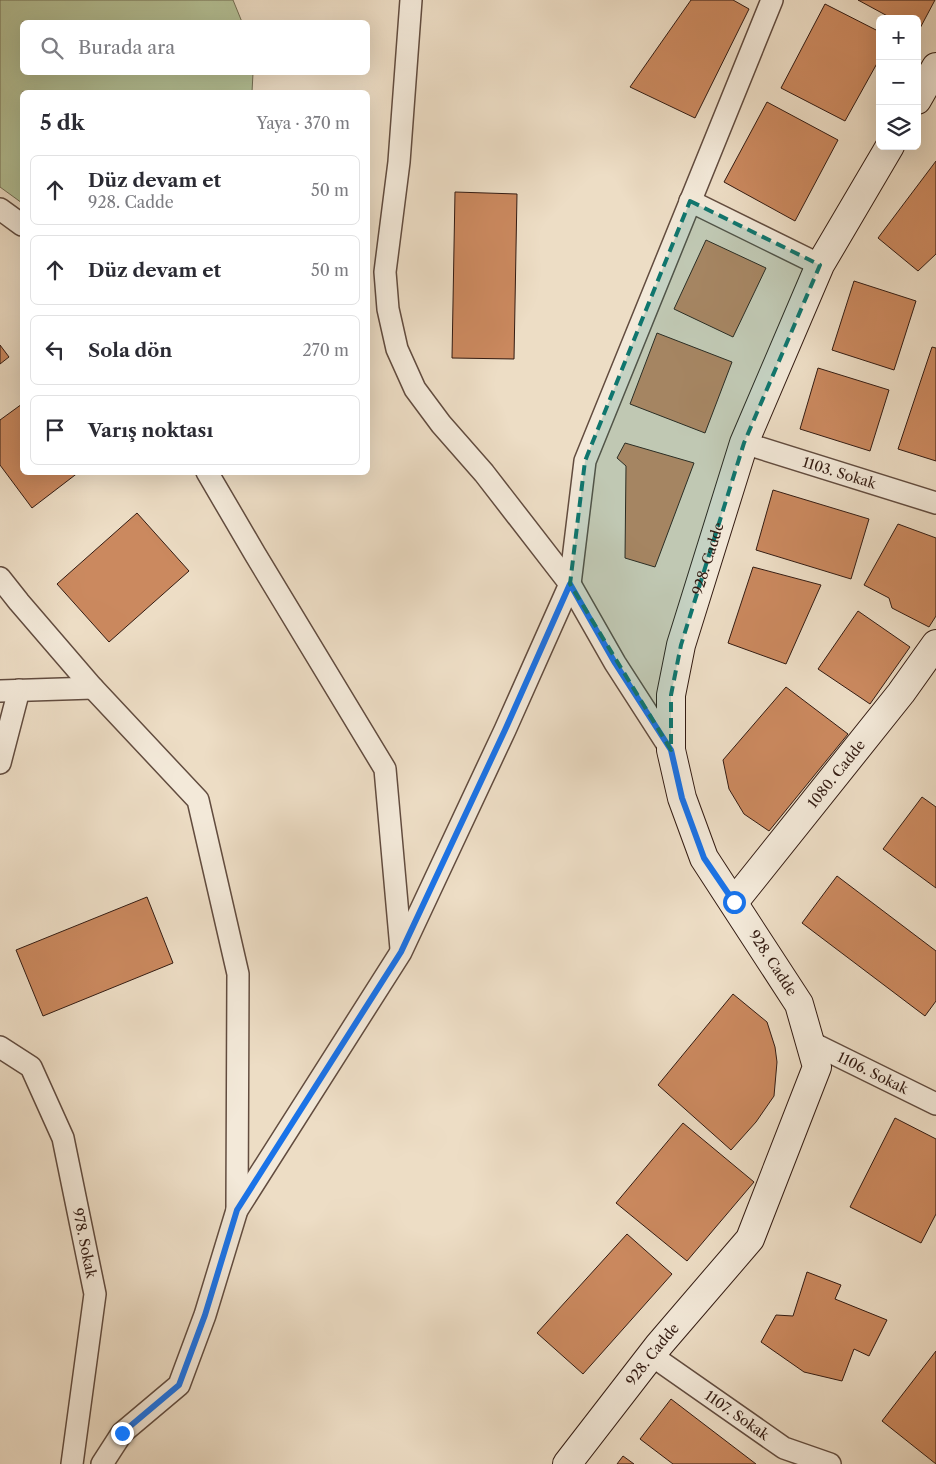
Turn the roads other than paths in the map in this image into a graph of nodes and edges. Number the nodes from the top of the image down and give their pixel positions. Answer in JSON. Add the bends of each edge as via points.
{"nodes":[{"id":1,"x":411,"y":0,"type":"edge"},
{"id":2,"x":772,"y":0,"type":"edge"},
{"id":3,"x":888,"y":150,"type":"edge"},
{"id":4,"x":690,"y":202,"type":"junction"},
{"id":5,"x":0,"y":209,"type":"edge"},
{"id":6,"x":20,"y":224,"type":"edge"},
{"id":7,"x":820,"y":265,"type":"junction"},
{"id":8,"x":744,"y":443,"type":"junction"},
{"id":9,"x":209,"y":475,"type":"edge"},
{"id":10,"x":936,"y":503,"type":"edge"},
{"id":11,"x":0,"y":578,"type":"edge"},
{"id":12,"x":570,"y":584,"type":"junction"},
{"id":13,"x":936,"y":644,"type":"edge"},
{"id":14,"x":93,"y":688,"type":"junction"},
{"id":15,"x":10,"y":691,"type":"edge"},
{"id":16,"x":671,"y":750,"type":"junction"},
{"id":17,"x":0,"y":763,"type":"edge"},
{"id":18,"x":734,"y":902,"type":"junction"},
{"id":19,"x":401,"y":952,"type":"junction"},
{"id":20,"x":810,"y":1042,"type":"junction"},
{"id":21,"x":0,"y":1047,"type":"edge"},
{"id":22,"x":934,"y":1099,"type":"edge"},
{"id":23,"x":237,"y":1210,"type":"junction"},
{"id":24,"x":651,"y":1355,"type":"junction"},
{"id":25,"x":72,"y":1464,"type":"edge"},
{"id":26,"x":102,"y":1464,"type":"edge"},
{"id":27,"x":567,"y":1464,"type":"edge"},
{"id":28,"x":830,"y":1464,"type":"edge"}],
"edges":[{"from":1,"to":12,"type":"street","via":[[399,162],[385,272],[388,309],[397,349],[415,389]]},
{"from":2,"to":4,"type":"street"},
{"from":3,"to":7,"type":"street","name":"928. Cadde"},
{"from":4,"to":7,"type":"street"},
{"from":4,"to":12,"type":"street","via":[[585,462]]},
{"from":5,"to":6,"type":"street"},
{"from":7,"to":8,"type":"street","name":"928. Cadde"},
{"from":8,"to":10,"type":"street","name":"1103. Sokak"},
{"from":8,"to":16,"type":"street","name":"928. Cadde","via":[[681,645],[671,695]]},
{"from":9,"to":19,"type":"street","via":[[386,768]]},
{"from":11,"to":14,"type":"street"},
{"from":12,"to":16,"type":"street","via":[[615,663]]},
{"from":12,"to":19,"type":"street"},
{"from":13,"to":18,"type":"street","name":"1080. Cadde","via":[[901,693]]},
{"from":14,"to":15,"type":"street"},
{"from":14,"to":23,"type":"street","via":[[198,800],[238,974]]},
{"from":15,"to":17,"type":"street"},
{"from":16,"to":18,"type":"street","name":"928. Cadde","via":[[682,798],[704,858]]},
{"from":18,"to":20,"type":"street","name":"928. Cadde","via":[[799,1004]]},
{"from":19,"to":23,"type":"street"},
{"from":20,"to":22,"type":"street","name":"1106. Sokak"},
{"from":20,"to":24,"type":"street","name":"928. Cadde","via":[[817,1068],[750,1239]]},
{"from":21,"to":25,"type":"street","name":"978. Sokak","via":[[31,1067],[63,1138],[95,1294]]},
{"from":23,"to":26,"type":"street","via":[[205,1315],[179,1385],[122,1433]]},
{"from":24,"to":27,"type":"street","name":"928. Cadde"},
{"from":24,"to":28,"type":"street","name":"1107. Sokak","via":[[784,1448]]}]}
